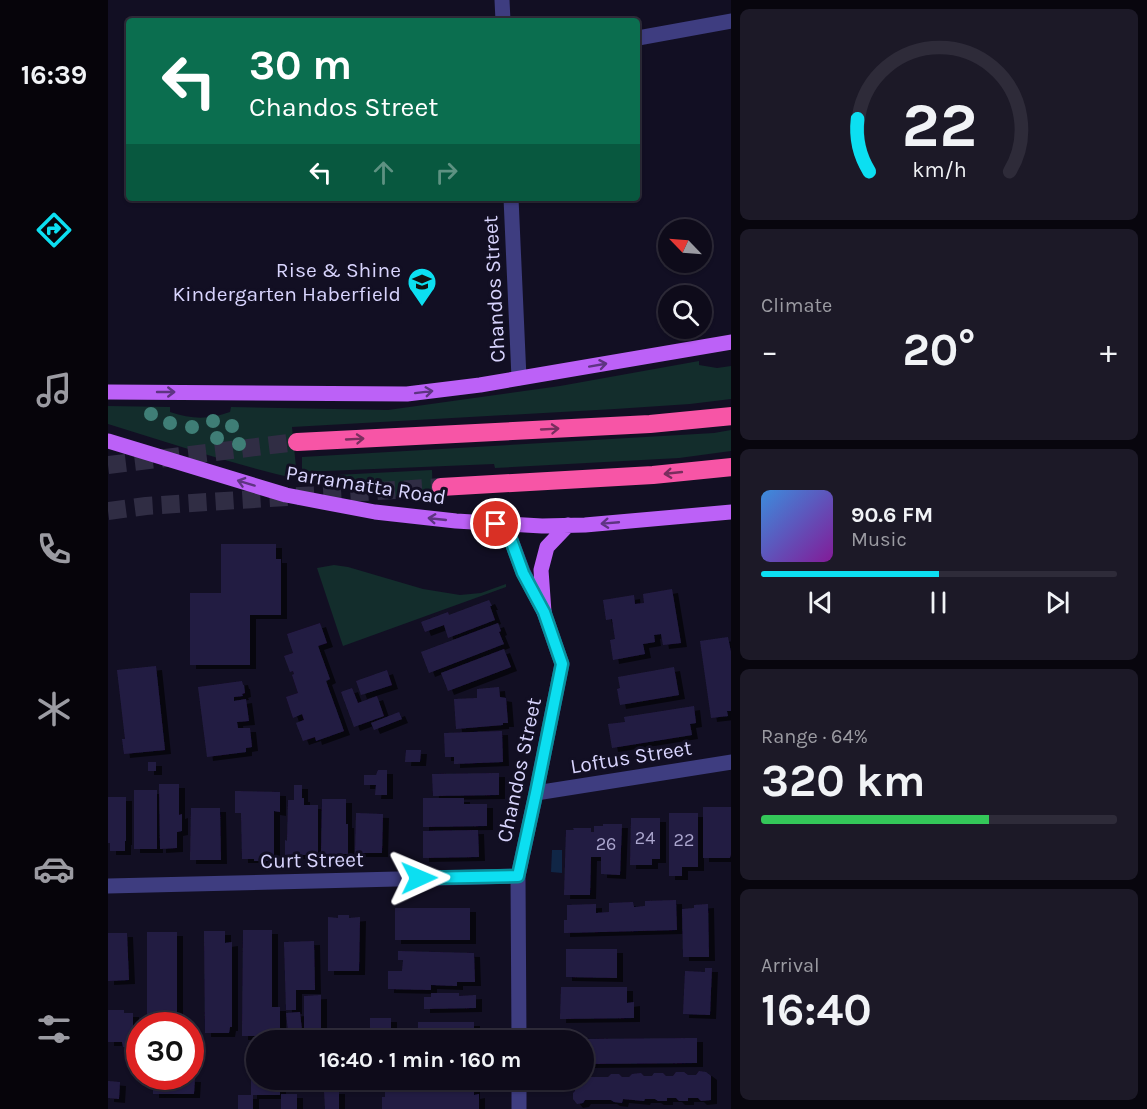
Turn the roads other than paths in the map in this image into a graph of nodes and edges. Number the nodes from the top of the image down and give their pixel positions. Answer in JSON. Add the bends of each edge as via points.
{"nodes":[{"id":1,"x":502,"y":0,"type":"edge"},
{"id":2,"x":503,"y":18,"type":"edge"},
{"id":3,"x":731,"y":21,"type":"edge"},
{"id":4,"x":640,"y":38,"type":"edge"},
{"id":5,"x":511,"y":201,"type":"edge"},
{"id":6,"x":731,"y":342,"type":"edge"},
{"id":7,"x":519,"y":378,"type":"junction"},
{"id":8,"x":108,"y":392,"type":"edge"},
{"id":9,"x":731,"y":416,"type":"edge"},
{"id":10,"x":108,"y":441,"type":"edge"},
{"id":11,"x":297,"y":442,"type":"tunnel mouth"},
{"id":12,"x":731,"y":467,"type":"edge"},
{"id":13,"x":441,"y":487,"type":"tunnel mouth"},
{"id":14,"x":731,"y":512,"type":"edge"},
{"id":15,"x":496,"y":524,"type":"junction"},
{"id":16,"x":568,"y":525,"type":"junction"},
{"id":17,"x":544,"y":612,"type":"junction"},
{"id":18,"x":731,"y":762,"type":"edge"},
{"id":19,"x":536,"y":793,"type":"junction"},
{"id":20,"x":518,"y":876,"type":"junction"},
{"id":21,"x":108,"y":886,"type":"edge"},
{"id":22,"x":519,"y":1030,"type":"edge"},
{"id":23,"x":519,"y":1090,"type":"edge"},
{"id":24,"x":519,"y":1109,"type":"edge"}],
"edges":[{"from":1,"to":2,"type":"street"},
{"from":3,"to":4,"type":"street"},
{"from":5,"to":7,"type":"street","name":"Chandos Street"},
{"from":7,"to":6,"type":"main road","one_way":true},
{"from":8,"to":7,"type":"main road","one_way":true,"via":[[406,394]]},
{"from":11,"to":9,"type":"highway","one_way":true},
{"from":15,"to":10,"type":"main road","name":"Parramatta Road","one_way":true,"via":[[375,512],[286,495]]},
{"from":12,"to":13,"type":"highway","one_way":true,"via":[[653,476]]},
{"from":14,"to":16,"type":"main road","name":"Parramatta Road","one_way":true},
{"from":15,"to":16,"type":"main road","name":"Parramatta Road"},
{"from":15,"to":17,"type":"street","name":"Chandos Street","via":[[511,540]]},
{"from":16,"to":17,"type":"main road","via":[[547,547],[541,570]]},
{"from":17,"to":19,"type":"street","name":"Chandos Street","via":[[562,664]]},
{"from":18,"to":19,"type":"street","name":"Loftus Street"},
{"from":19,"to":20,"type":"street","name":"Chandos Street"},
{"from":20,"to":21,"type":"street","name":"Curt Street"},
{"from":20,"to":22,"type":"street","name":"Chandos Street"},
{"from":23,"to":24,"type":"street"}]}
